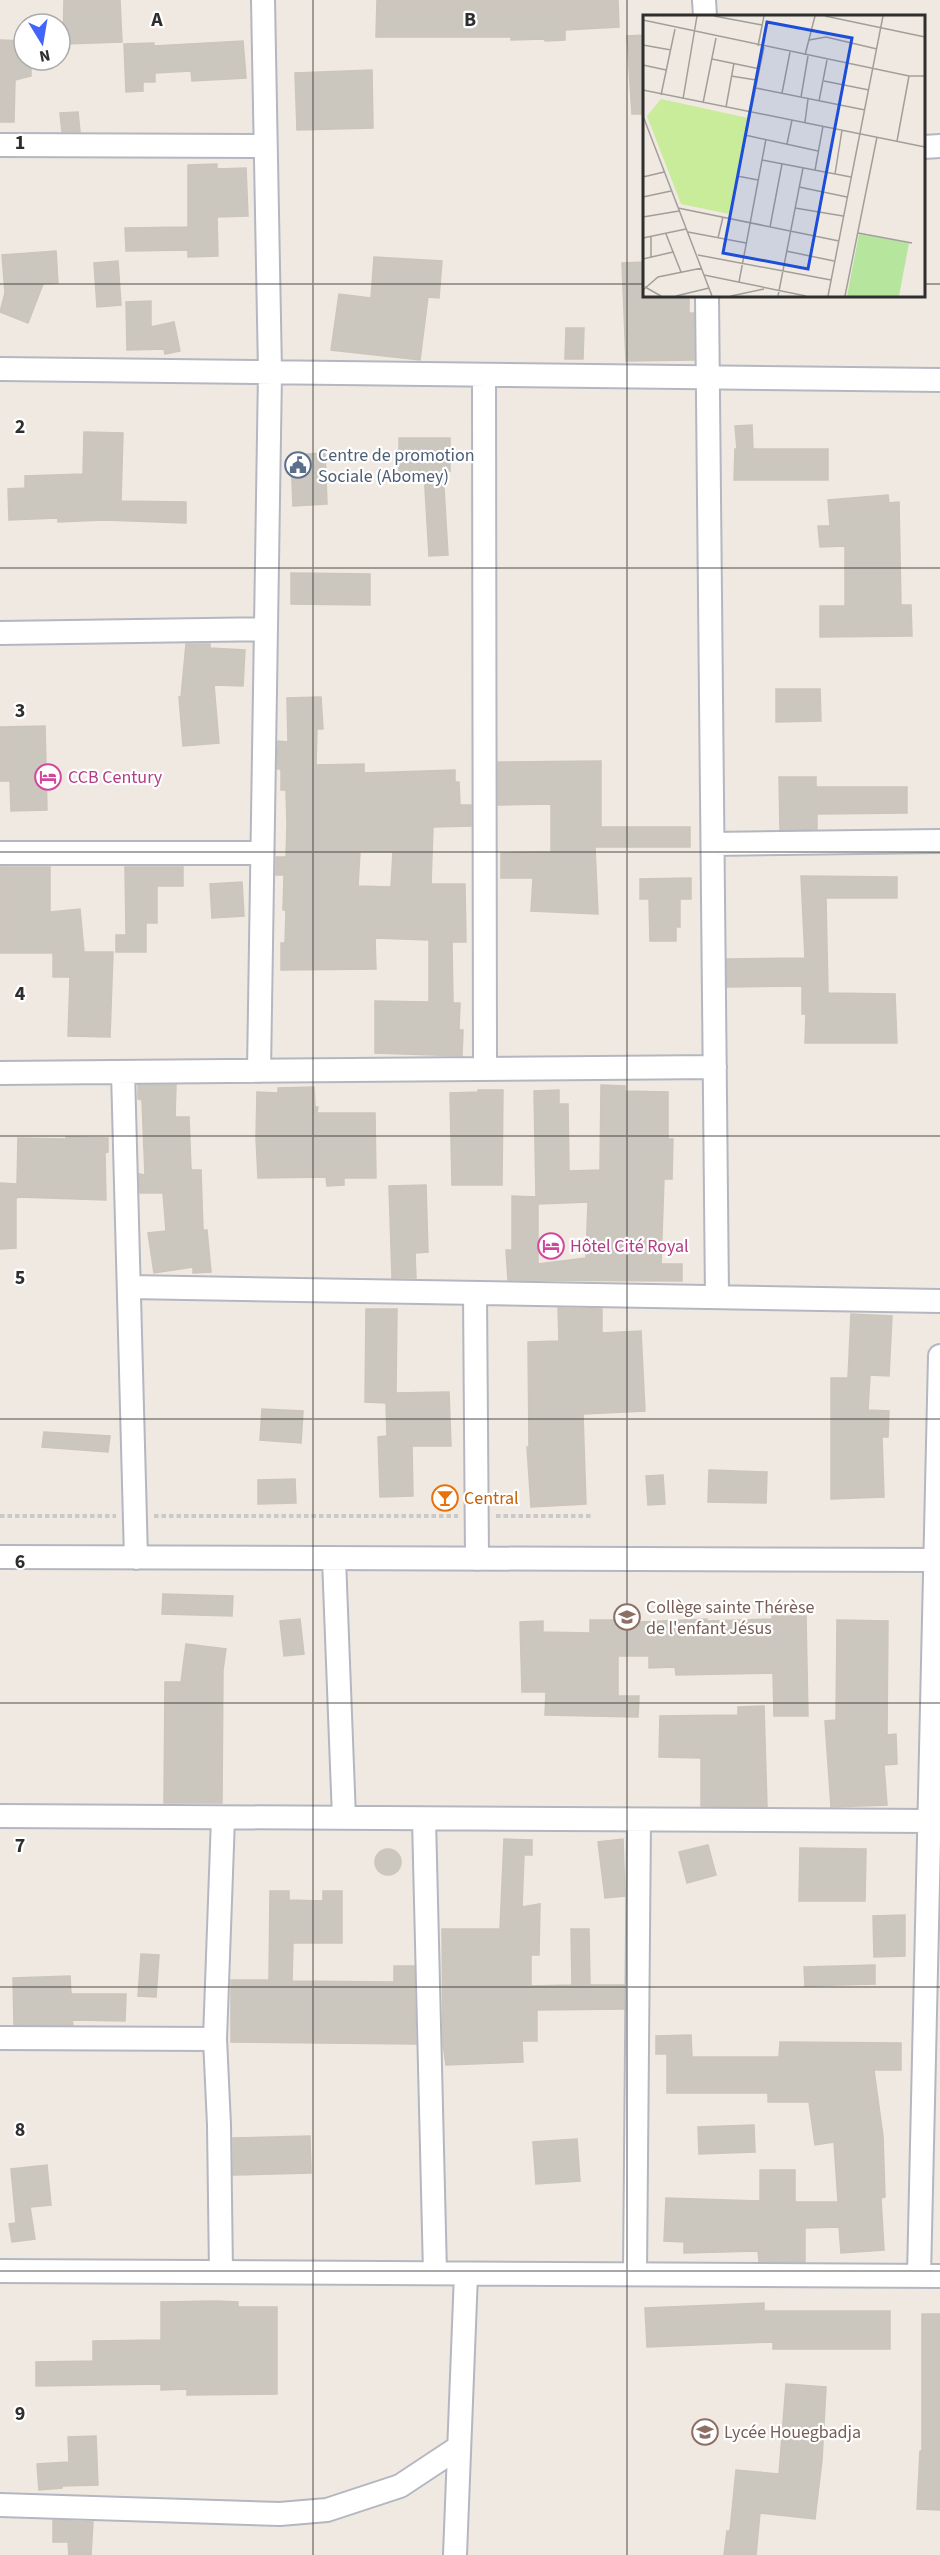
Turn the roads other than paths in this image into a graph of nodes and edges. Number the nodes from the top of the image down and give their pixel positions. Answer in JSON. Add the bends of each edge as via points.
{"nodes":[{"id":1,"x":263,"y":0,"type":"edge"},
{"id":2,"x":0,"y":145,"type":"edge"},
{"id":3,"x":265,"y":146,"type":"junction"},
{"id":4,"x":940,"y":146,"type":"edge"},
{"id":5,"x":925,"y":147,"type":"edge"},
{"id":6,"x":707,"y":297,"type":"edge"},
{"id":7,"x":0,"y":369,"type":"edge"},
{"id":8,"x":270,"y":372,"type":"junction"},
{"id":9,"x":484,"y":375,"type":"junction"},
{"id":10,"x":708,"y":378,"type":"junction"},
{"id":11,"x":940,"y":380,"type":"edge"},
{"id":12,"x":266,"y":629,"type":"junction"},
{"id":13,"x":0,"y":633,"type":"edge"},
{"id":14,"x":940,"y":841,"type":"edge"},
{"id":15,"x":713,"y":844,"type":"junction"},
{"id":16,"x":0,"y":853,"type":"edge"},
{"id":17,"x":262,"y":853,"type":"junction"},
{"id":18,"x":715,"y":1067,"type":"junction"},
{"id":19,"x":485,"y":1069,"type":"junction"},
{"id":20,"x":259,"y":1071,"type":"junction"},
{"id":21,"x":123,"y":1072,"type":"junction"},
{"id":22,"x":0,"y":1073,"type":"edge"},
{"id":23,"x":129,"y":1287,"type":"junction"},
{"id":24,"x":475,"y":1293,"type":"junction"},
{"id":25,"x":717,"y":1298,"type":"junction"},
{"id":26,"x":940,"y":1301,"type":"edge"},
{"id":27,"x":940,"y":1356,"type":"edge"},
{"id":28,"x":0,"y":1557,"type":"edge"},
{"id":29,"x":136,"y":1558,"type":"junction"},
{"id":30,"x":334,"y":1558,"type":"junction"},
{"id":31,"x":477,"y":1559,"type":"junction"},
{"id":32,"x":938,"y":1560,"type":"edge"},
{"id":33,"x":0,"y":1816,"type":"edge"},
{"id":34,"x":223,"y":1818,"type":"junction"},
{"id":35,"x":344,"y":1818,"type":"junction"},
{"id":36,"x":424,"y":1819,"type":"junction"},
{"id":37,"x":639,"y":1820,"type":"junction"},
{"id":38,"x":930,"y":1821,"type":"junction"},
{"id":39,"x":934,"y":1910,"type":"edge"},
{"id":40,"x":933,"y":2035,"type":"edge"},
{"id":41,"x":0,"y":2038,"type":"edge"},
{"id":42,"x":215,"y":2039,"type":"junction"},
{"id":43,"x":0,"y":2271,"type":"edge"},
{"id":44,"x":221,"y":2272,"type":"junction"},
{"id":45,"x":435,"y":2273,"type":"junction"},
{"id":46,"x":466,"y":2274,"type":"junction"},
{"id":47,"x":635,"y":2274,"type":"junction"},
{"id":48,"x":930,"y":2276,"type":"edge"},
{"id":49,"x":459,"y":2447,"type":"junction"},
{"id":50,"x":0,"y":2505,"type":"edge"},
{"id":51,"x":455,"y":2555,"type":"edge"}],
"edges":[{"from":1,"to":3,"type":"street"},
{"from":2,"to":3,"type":"street"},
{"from":3,"to":8,"type":"street"},
{"from":4,"to":5,"type":"street"},
{"from":6,"to":10,"type":"street"},
{"from":7,"to":8,"type":"street"},
{"from":8,"to":9,"type":"street"},
{"from":8,"to":12,"type":"street"},
{"from":9,"to":10,"type":"street"},
{"from":9,"to":19,"type":"street"},
{"from":10,"to":11,"type":"street"},
{"from":10,"to":15,"type":"street"},
{"from":12,"to":13,"type":"street"},
{"from":12,"to":17,"type":"street"},
{"from":14,"to":15,"type":"street"},
{"from":15,"to":18,"type":"street"},
{"from":16,"to":17,"type":"street"},
{"from":17,"to":20,"type":"street"},
{"from":18,"to":19,"type":"street"},
{"from":18,"to":25,"type":"street"},
{"from":19,"to":20,"type":"street"},
{"from":20,"to":21,"type":"street"},
{"from":21,"to":22,"type":"street"},
{"from":21,"to":23,"type":"street"},
{"from":23,"to":24,"type":"street"},
{"from":23,"to":29,"type":"street"},
{"from":24,"to":25,"type":"street"},
{"from":24,"to":31,"type":"street"},
{"from":25,"to":26,"type":"street"},
{"from":27,"to":32,"type":"street"},
{"from":28,"to":29,"type":"street"},
{"from":29,"to":30,"type":"street"},
{"from":30,"to":31,"type":"street"},
{"from":30,"to":35,"type":"street"},
{"from":31,"to":32,"type":"street"},
{"from":32,"to":38,"type":"street"},
{"from":33,"to":34,"type":"street"},
{"from":34,"to":35,"type":"street"},
{"from":34,"to":42,"type":"street"},
{"from":35,"to":36,"type":"street"},
{"from":36,"to":37,"type":"street"},
{"from":36,"to":45,"type":"street"},
{"from":37,"to":38,"type":"street"},
{"from":37,"to":47,"type":"street"},
{"from":38,"to":39,"type":"street"},
{"from":39,"to":40,"type":"street"},
{"from":40,"to":48,"type":"street"},
{"from":41,"to":42,"type":"street"},
{"from":42,"to":44,"type":"street"},
{"from":43,"to":44,"type":"street"},
{"from":44,"to":45,"type":"street"},
{"from":45,"to":46,"type":"street"},
{"from":46,"to":47,"type":"street"},
{"from":46,"to":49,"type":"street"},
{"from":47,"to":48,"type":"street"},
{"from":49,"to":50,"type":"street","via":[[400,2486],[327,2511],[280,2514]]},
{"from":49,"to":51,"type":"street"}]}
